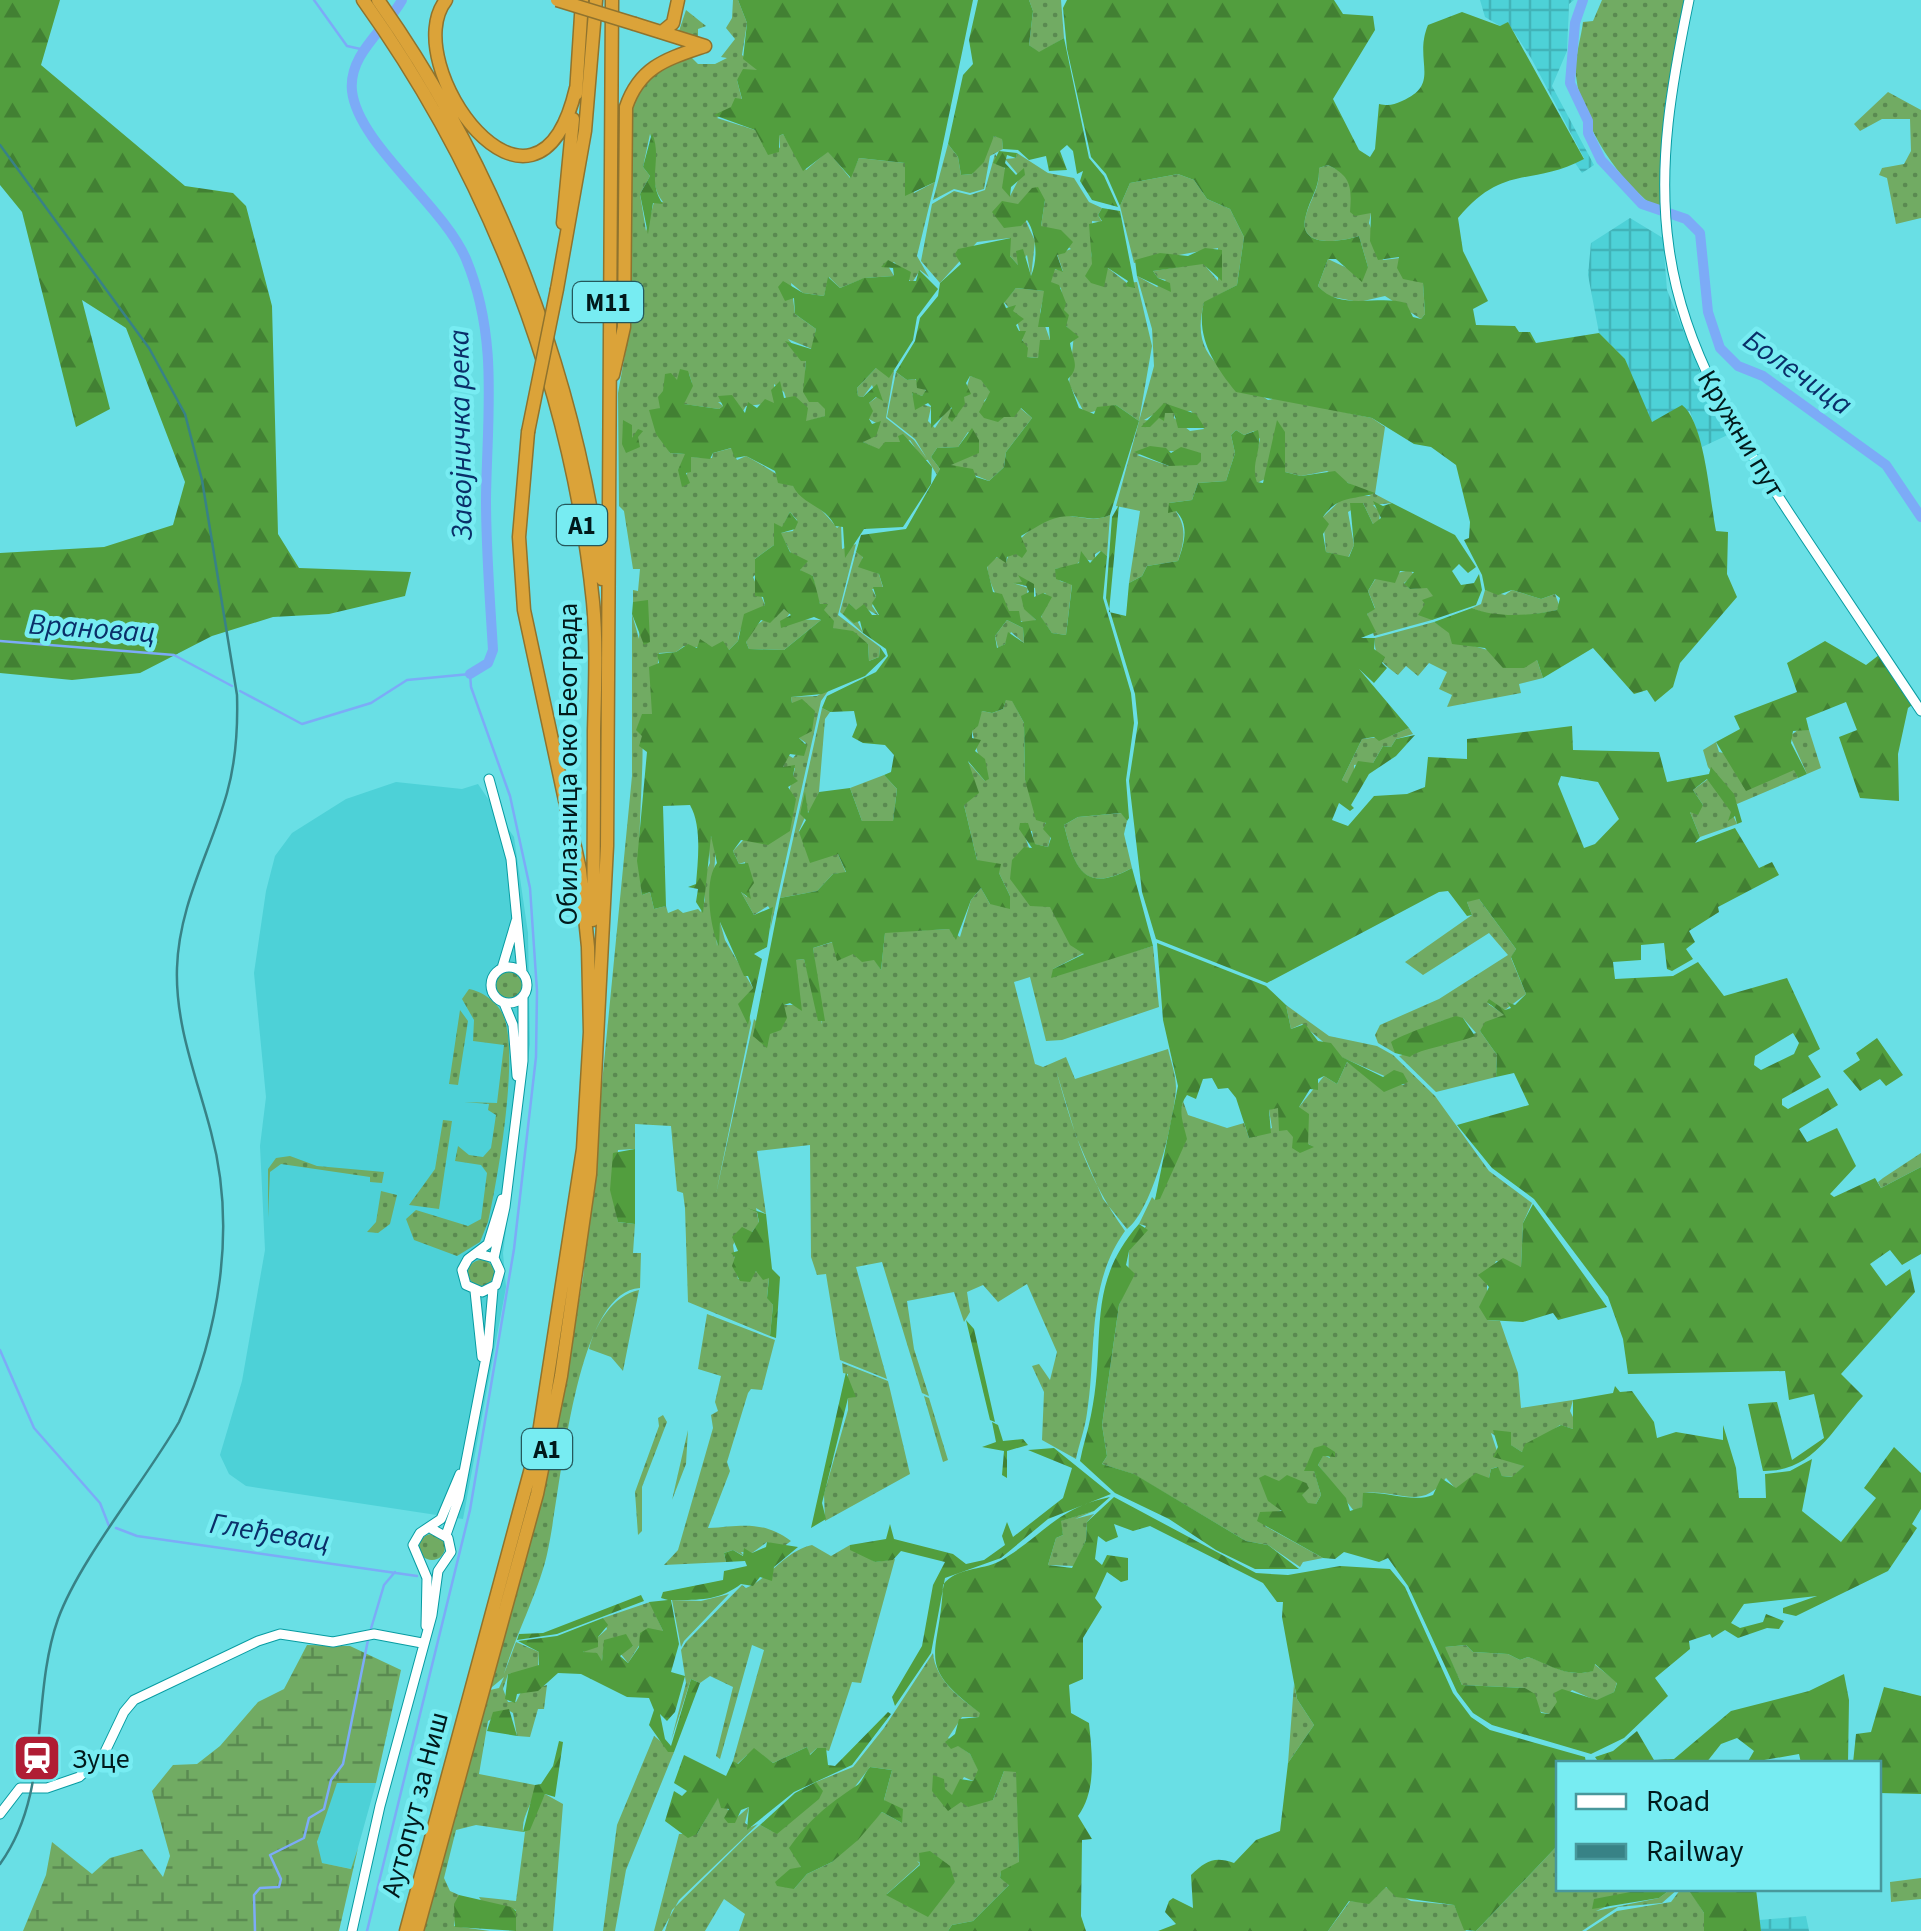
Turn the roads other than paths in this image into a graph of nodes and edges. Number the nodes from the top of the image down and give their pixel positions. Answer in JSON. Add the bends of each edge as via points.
{"nodes":[{"id":1,"x":363,"y":0,"type":"edge"},
{"id":2,"x":446,"y":0,"type":"edge"},
{"id":3,"x":557,"y":0,"type":"edge"},
{"id":4,"x":582,"y":0,"type":"edge"},
{"id":5,"x":596,"y":0,"type":"edge"},
{"id":6,"x":612,"y":0,"type":"edge"},
{"id":7,"x":678,"y":0,"type":"edge"},
{"id":8,"x":1689,"y":0,"type":"edge"},
{"id":9,"x":379,"y":8,"type":"edge"},
{"id":10,"x":662,"y":32,"type":"junction"},
{"id":11,"x":403,"y":48,"type":"junction"},
{"id":12,"x":576,"y":88,"type":"junction"},
{"id":13,"x":562,"y":270,"type":"junction"},
{"id":14,"x":609,"y":387,"type":"junction"},
{"id":15,"x":607,"y":626,"type":"junction"},
{"id":16,"x":1921,"y":711,"type":"edge"},
{"id":17,"x":489,"y":779,"type":"dead end"},
{"id":18,"x":516,"y":921,"type":"junction"},
{"id":19,"x":502,"y":968,"type":"junction"},
{"id":20,"x":522,"y":972,"type":"junction"},
{"id":21,"x":522,"y":998,"type":"junction"},
{"id":22,"x":504,"y":1003,"type":"junction"},
{"id":23,"x":590,"y":1032,"type":"junction"},
{"id":24,"x":518,"y":1084,"type":"junction"},
{"id":25,"x":504,"y":1194,"type":"junction"},
{"id":26,"x":479,"y":1254,"type":"junction"},
{"id":27,"x":494,"y":1258,"type":"junction"},
{"id":28,"x":492,"y":1289,"type":"junction"},
{"id":29,"x":474,"y":1291,"type":"junction"},
{"id":30,"x":482,"y":1360,"type":"junction"},
{"id":31,"x":461,"y":1471,"type":"junction"},
{"id":32,"x":432,"y":1529,"type":"junction"},
{"id":33,"x":446,"y":1535,"type":"junction"},
{"id":34,"x":421,"y":1563,"type":"junction"},
{"id":35,"x":443,"y":1564,"type":"junction"},
{"id":36,"x":426,"y":1627,"type":"junction"},
{"id":37,"x":422,"y":1643,"type":"junction"},
{"id":38,"x":482,"y":1674,"type":"junction"},
{"id":39,"x":477,"y":1693,"type":"junction"},
{"id":40,"x":0,"y":1814,"type":"edge"},
{"id":41,"x":352,"y":1931,"type":"edge"},
{"id":42,"x":406,"y":1931,"type":"edge"},
{"id":43,"x":417,"y":1931,"type":"edge"}],
"edges":[{"from":1,"to":9,"type":"highway"},
{"from":2,"to":12,"type":"highway","via":[[432,30],[439,64],[482,138],[510,156],[534,155],[566,125]]},
{"from":3,"to":10,"type":"highway","bridge":true},
{"from":4,"to":12,"type":"highway"},
{"from":5,"to":13,"type":"highway","number":"M11","via":[[587,117]]},
{"from":6,"to":14,"type":"highway","number":"M11"},
{"from":7,"to":10,"type":"highway","via":[[673,22]]},
{"from":8,"to":16,"type":"street","name":"Кружни пут","via":[[1667,122],[1665,207],[1672,271],[1692,342],[1724,412]]},
{"from":9,"to":11,"type":"highway"},
{"from":10,"to":14,"type":"highway","via":[[704,46],[651,67],[626,107],[624,326]]},
{"from":11,"to":15,"type":"highway","name":"Обилазница око Београда","number":"A1","via":[[484,180],[542,321],[584,473]]},
{"from":11,"to":23,"type":"highway","name":"Обилазница око Београда","number":"A1","via":[[510,269],[548,381],[579,507],[595,640]]},
{"from":12,"to":13,"type":"highway"},
{"from":13,"to":23,"type":"highway","bridge":true,"via":[[528,432],[521,579],[535,676],[580,870]]},
{"from":14,"to":15,"type":"highway"},
{"from":15,"to":38,"type":"highway","number":"A1","via":[[605,918],[590,1174],[548,1448]]},
{"from":17,"to":18,"type":"street","via":[[512,858]]},
{"from":18,"to":19,"type":"street"},
{"from":18,"to":20,"type":"street"},
{"from":19,"to":20,"type":"street"},
{"from":19,"to":22,"type":"street","via":[[491,988]]},
{"from":20,"to":21,"type":"street","via":[[528,986]]},
{"from":21,"to":22,"type":"street"},
{"from":21,"to":24,"type":"street"},
{"from":22,"to":24,"type":"street","via":[[513,1024]]},
{"from":23,"to":38,"type":"highway","number":"A1","via":[[583,1149],[558,1329]]},
{"from":24,"to":25,"type":"street"},
{"from":25,"to":26,"type":"street"},
{"from":25,"to":27,"type":"street"},
{"from":26,"to":27,"type":"street"},
{"from":26,"to":29,"type":"street","via":[[462,1270]]},
{"from":27,"to":28,"type":"street","via":[[500,1272]]},
{"from":28,"to":29,"type":"street"},
{"from":28,"to":30,"type":"street"},
{"from":29,"to":30,"type":"street"},
{"from":30,"to":31,"type":"street"},
{"from":31,"to":32,"type":"street"},
{"from":31,"to":33,"type":"street"},
{"from":32,"to":33,"type":"street"},
{"from":32,"to":34,"type":"street","via":[[415,1541]]},
{"from":33,"to":35,"type":"street","via":[[452,1548]]},
{"from":34,"to":35,"type":"street"},
{"from":34,"to":36,"type":"street"},
{"from":35,"to":36,"type":"street"},
{"from":36,"to":37,"type":"street"},
{"from":37,"to":40,"type":"street","via":[[280,1634],[128,1706],[89,1770],[54,1786],[20,1788]]},
{"from":37,"to":41,"type":"street"},
{"from":38,"to":39,"type":"highway","number":"A1"},
{"from":39,"to":42,"type":"highway","name":"Аутопут за Ниш","number":"A1"},
{"from":39,"to":43,"type":"highway","name":"Аутопут за Ниш","number":"A1"}]}
